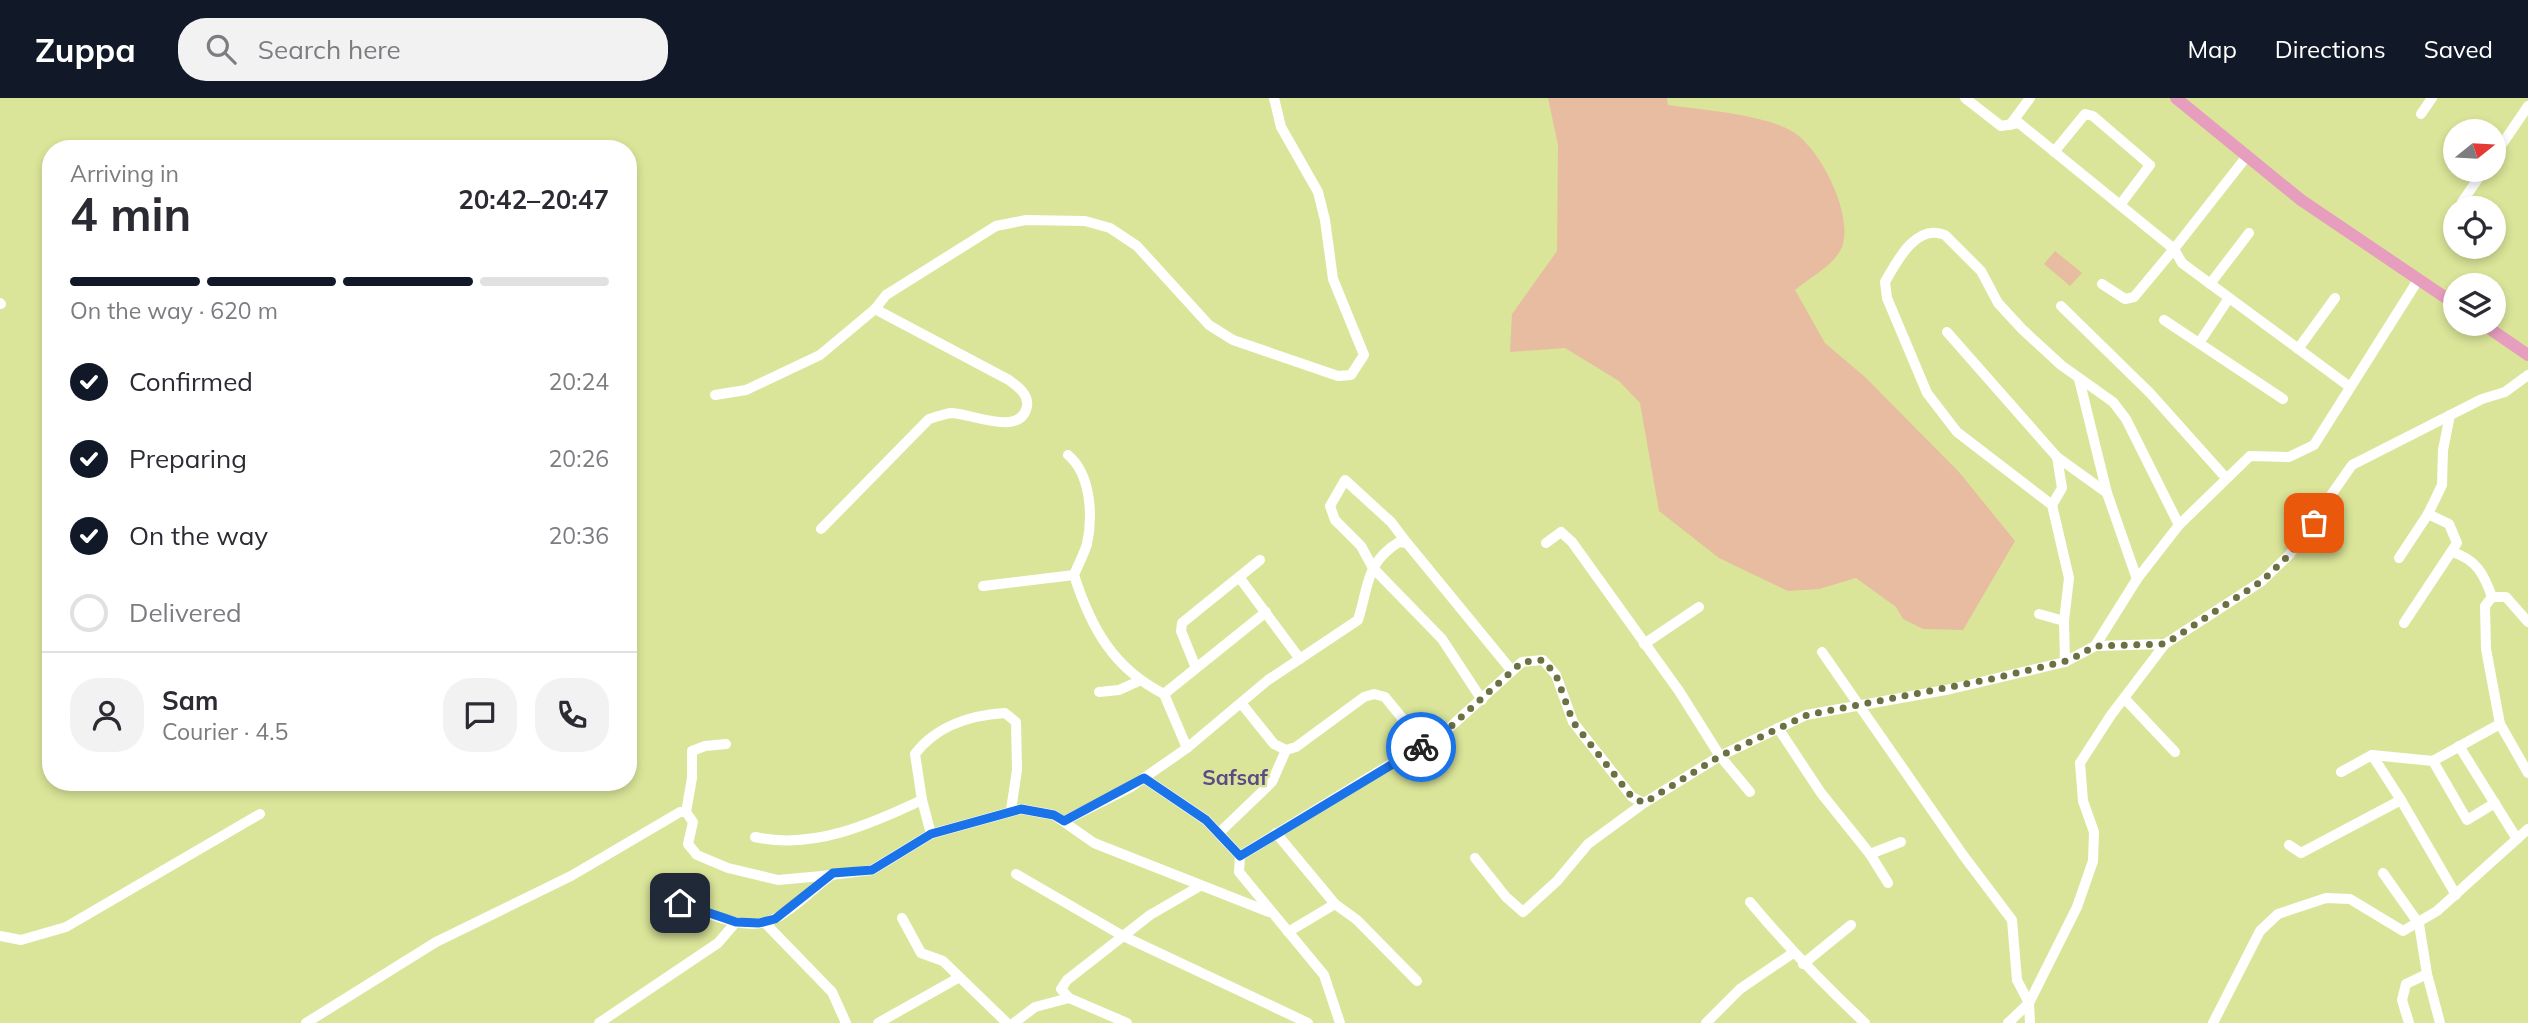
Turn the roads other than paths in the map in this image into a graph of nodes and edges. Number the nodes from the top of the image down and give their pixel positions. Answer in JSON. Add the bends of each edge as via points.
{"nodes":[{"id":1,"x":1274,"y":98,"type":"edge"},
{"id":2,"x":1965,"y":98,"type":"edge"},
{"id":3,"x":2030,"y":98,"type":"edge"},
{"id":4,"x":2176,"y":98,"type":"edge"},
{"id":5,"x":2432,"y":98,"type":"edge"},
{"id":6,"x":2528,"y":106,"type":"edge"},
{"id":7,"x":2421,"y":114,"type":"dead end"},
{"id":8,"x":2010,"y":125,"type":"junction"},
{"id":9,"x":2506,"y":138,"type":"edge"},
{"id":10,"x":2054,"y":152,"type":"junction"},
{"id":11,"x":2247,"y":156,"type":"junction"},
{"id":12,"x":2120,"y":205,"type":"junction"},
{"id":13,"x":2249,"y":233,"type":"dead end"},
{"id":14,"x":2174,"y":249,"type":"junction"},
{"id":15,"x":2418,"y":280,"type":"junction"},
{"id":16,"x":2102,"y":284,"type":"dead end"},
{"id":17,"x":2210,"y":284,"type":"junction"},
{"id":18,"x":2443,"y":296,"type":"edge"},
{"id":19,"x":2229,"y":298,"type":"junction"},
{"id":20,"x":2335,"y":298,"type":"dead end"},
{"id":21,"x":2061,"y":306,"type":"dead end"},
{"id":22,"x":875,"y":309,"type":"junction"},
{"id":23,"x":2164,"y":320,"type":"dead end"},
{"id":24,"x":1947,"y":332,"type":"dead end"},
{"id":25,"x":2500,"y":336,"type":"edge"},
{"id":26,"x":2199,"y":343,"type":"junction"},
{"id":27,"x":2298,"y":349,"type":"junction"},
{"id":28,"x":2528,"y":355,"type":"edge"},
{"id":29,"x":2528,"y":375,"type":"edge"},
{"id":30,"x":2080,"y":379,"type":"junction"},
{"id":31,"x":2350,"y":387,"type":"junction"},
{"id":32,"x":715,"y":395,"type":"dead end"},
{"id":33,"x":2283,"y":399,"type":"dead end"},
{"id":34,"x":2450,"y":415,"type":"junction"},
{"id":35,"x":1068,"y":455,"type":"dead end"},
{"id":36,"x":2057,"y":457,"type":"junction"},
{"id":37,"x":2226,"y":478,"type":"junction"},
{"id":38,"x":2107,"y":493,"type":"junction"},
{"id":39,"x":2052,"y":505,"type":"junction"},
{"id":40,"x":2428,"y":514,"type":"junction"},
{"id":41,"x":2179,"y":525,"type":"junction"},
{"id":42,"x":821,"y":529,"type":"dead end"},
{"id":43,"x":1407,"y":543,"type":"junction"},
{"id":44,"x":1546,"y":543,"type":"dead end"},
{"id":45,"x":2452,"y":552,"type":"junction"},
{"id":46,"x":2399,"y":558,"type":"dead end"},
{"id":47,"x":1261,"y":560,"type":"dead end"},
{"id":48,"x":1373,"y":568,"type":"junction"},
{"id":49,"x":1074,"y":575,"type":"junction"},
{"id":50,"x":1239,"y":577,"type":"junction"},
{"id":51,"x":2137,"y":579,"type":"junction"},
{"id":52,"x":983,"y":586,"type":"dead end"},
{"id":53,"x":2492,"y":597,"type":"junction"},
{"id":54,"x":1699,"y":607,"type":"dead end"},
{"id":55,"x":1266,"y":612,"type":"junction"},
{"id":56,"x":2039,"y":614,"type":"dead end"},
{"id":57,"x":2064,"y":621,"type":"junction"},
{"id":58,"x":2528,"y":622,"type":"edge"},
{"id":59,"x":2404,"y":623,"type":"dead end"},
{"id":60,"x":1644,"y":644,"type":"junction"},
{"id":61,"x":2165,"y":644,"type":"junction"},
{"id":62,"x":2095,"y":646,"type":"junction"},
{"id":63,"x":1822,"y":652,"type":"dead end"},
{"id":64,"x":1300,"y":659,"type":"junction"},
{"id":65,"x":2065,"y":662,"type":"junction"},
{"id":66,"x":1196,"y":668,"type":"junction"},
{"id":67,"x":1512,"y":671,"type":"junction"},
{"id":68,"x":1139,"y":681,"type":"junction"},
{"id":69,"x":1099,"y":692,"type":"dead end"},
{"id":70,"x":1164,"y":694,"type":"junction"},
{"id":71,"x":2125,"y":699,"type":"junction"},
{"id":72,"x":1482,"y":700,"type":"junction"},
{"id":73,"x":1241,"y":703,"type":"junction"},
{"id":74,"x":1858,"y":707,"type":"junction"},
{"id":75,"x":2500,"y":724,"type":"junction"},
{"id":76,"x":1778,"y":728,"type":"junction"},
{"id":77,"x":726,"y":744,"type":"dead end"},
{"id":78,"x":1424,"y":746,"type":"junction"},
{"id":79,"x":2459,"y":746,"type":"junction"},
{"id":80,"x":1186,"y":748,"type":"junction"},
{"id":81,"x":1286,"y":750,"type":"junction"},
{"id":82,"x":2175,"y":752,"type":"dead end"},
{"id":83,"x":2372,"y":755,"type":"junction"},
{"id":84,"x":1720,"y":756,"type":"junction"},
{"id":85,"x":2433,"y":761,"type":"junction"},
{"id":86,"x":2341,"y":772,"type":"dead end"},
{"id":87,"x":2528,"y":773,"type":"edge"},
{"id":88,"x":1144,"y":778,"type":"junction"},
{"id":89,"x":1750,"y":792,"type":"dead end"},
{"id":90,"x":922,"y":800,"type":"junction"},
{"id":91,"x":2401,"y":800,"type":"junction"},
{"id":92,"x":1644,"y":803,"type":"junction"},
{"id":93,"x":2495,"y":803,"type":"junction"},
{"id":94,"x":1011,"y":810,"type":"junction"},
{"id":95,"x":686,"y":812,"type":"junction"},
{"id":96,"x":260,"y":814,"type":"dead end"},
{"id":97,"x":1064,"y":821,"type":"junction"},
{"id":98,"x":2528,"y":829,"type":"edge"},
{"id":99,"x":1219,"y":833,"type":"junction"},
{"id":100,"x":1276,"y":833,"type":"junction"},
{"id":101,"x":931,"y":834,"type":"junction"},
{"id":102,"x":755,"y":837,"type":"dead end"},
{"id":103,"x":2517,"y":839,"type":"junction"},
{"id":104,"x":1901,"y":842,"type":"dead end"},
{"id":105,"x":2289,"y":845,"type":"dead end"},
{"id":106,"x":1870,"y":854,"type":"junction"},
{"id":107,"x":1240,"y":856,"type":"junction"},
{"id":108,"x":1475,"y":858,"type":"dead end"},
{"id":109,"x":833,"y":873,"type":"junction"},
{"id":110,"x":2383,"y":873,"type":"dead end"},
{"id":111,"x":1016,"y":874,"type":"dead end"},
{"id":112,"x":1888,"y":883,"type":"dead end"},
{"id":113,"x":1200,"y":886,"type":"junction"},
{"id":114,"x":2456,"y":895,"type":"junction"},
{"id":115,"x":1749,"y":902,"type":"dead end"},
{"id":116,"x":680,"y":903,"type":"dead end"},
{"id":117,"x":1335,"y":904,"type":"junction"},
{"id":118,"x":1272,"y":913,"type":"junction"},
{"id":119,"x":902,"y":918,"type":"dead end"},
{"id":120,"x":736,"y":922,"type":"junction"},
{"id":121,"x":764,"y":922,"type":"junction"},
{"id":122,"x":2418,"y":924,"type":"junction"},
{"id":123,"x":1851,"y":925,"type":"dead end"},
{"id":124,"x":1288,"y":932,"type":"junction"},
{"id":125,"x":0,"y":936,"type":"edge"},
{"id":126,"x":1123,"y":936,"type":"junction"},
{"id":127,"x":1793,"y":953,"type":"junction"},
{"id":128,"x":1803,"y":964,"type":"junction"},
{"id":129,"x":2427,"y":974,"type":"junction"},
{"id":130,"x":958,"y":978,"type":"junction"},
{"id":131,"x":1417,"y":981,"type":"dead end"},
{"id":132,"x":1069,"y":998,"type":"junction"},
{"id":133,"x":2028,"y":1004,"type":"junction"},
{"id":134,"x":306,"y":1023,"type":"edge"},
{"id":135,"x":599,"y":1023,"type":"edge"},
{"id":136,"x":846,"y":1023,"type":"edge"},
{"id":137,"x":878,"y":1023,"type":"edge"},
{"id":138,"x":1007,"y":1023,"type":"edge"},
{"id":139,"x":1014,"y":1023,"type":"edge"},
{"id":140,"x":1127,"y":1023,"type":"edge"},
{"id":141,"x":1308,"y":1023,"type":"edge"},
{"id":142,"x":1340,"y":1023,"type":"edge"},
{"id":143,"x":1706,"y":1023,"type":"edge"},
{"id":144,"x":1865,"y":1023,"type":"edge"},
{"id":145,"x":2008,"y":1023,"type":"edge"},
{"id":146,"x":2030,"y":1023,"type":"edge"},
{"id":147,"x":2213,"y":1023,"type":"edge"},
{"id":148,"x":2409,"y":1023,"type":"edge"},
{"id":149,"x":2440,"y":1023,"type":"edge"}],
"edges":[{"from":1,"to":22,"type":"street","via":[[1281,127],[1318,192],[1333,279],[1364,355],[1351,375],[1338,376],[1233,340],[1209,325],[1137,246],[1110,229],[1085,221],[1026,220],[996,226],[886,295]]},
{"from":2,"to":8,"type":"street","via":[[2001,126]]},
{"from":3,"to":8,"type":"street"},
{"from":4,"to":11,"type":"main road"},
{"from":5,"to":7,"type":"street"},
{"from":6,"to":9,"type":"street"},
{"from":8,"to":10,"type":"street","via":[[2019,123]]},
{"from":10,"to":12,"type":"street"},
{"from":10,"to":12,"type":"street","via":[[2085,114],[2093,116],[2150,165]]},
{"from":11,"to":14,"type":"street"},
{"from":11,"to":15,"type":"main road","via":[[2301,200]]},
{"from":12,"to":14,"type":"street"},
{"from":13,"to":17,"type":"street"},
{"from":14,"to":16,"type":"street","via":[[2134,297],[2125,299]]},
{"from":14,"to":17,"type":"street","via":[[2182,263]]},
{"from":15,"to":18,"type":"main road"},
{"from":15,"to":31,"type":"street"},
{"from":17,"to":19,"type":"street"},
{"from":19,"to":26,"type":"street"},
{"from":19,"to":27,"type":"street"},
{"from":20,"to":27,"type":"street"},
{"from":21,"to":37,"type":"street","via":[[2150,393]]},
{"from":22,"to":32,"type":"street","via":[[820,355],[746,390]]},
{"from":22,"to":42,"type":"street","via":[[1009,380],[1021,389],[1027,409],[1019,419],[1003,423],[951,414],[929,419]]},
{"from":23,"to":26,"type":"street"},
{"from":24,"to":36,"type":"street"},
{"from":25,"to":28,"type":"main road"},
{"from":26,"to":33,"type":"street"},
{"from":27,"to":31,"type":"street"},
{"from":29,"to":34,"type":"street","via":[[2505,391]]},
{"from":30,"to":38,"type":"street"},
{"from":30,"to":39,"type":"street","via":[[2022,330],[1998,303],[1981,271],[1945,235],[1926,234],[1916,239],[1885,282],[1887,298],[1927,393],[1957,432]]},
{"from":30,"to":41,"type":"street","via":[[2113,402],[2126,419]]},
{"from":31,"to":37,"type":"street","via":[[2314,445],[2289,457],[2250,456]]},
{"from":34,"to":40,"type":"street","via":[[2442,450],[2442,485]]},
{"from":34,"to":61,"type":"street","via":[[2352,465],[2290,554],[2262,581]]},
{"from":35,"to":49,"type":"street","via":[[1081,471],[1088,495],[1087,544]]},
{"from":36,"to":38,"type":"street"},
{"from":36,"to":39,"type":"street","via":[[2062,488]]},
{"from":37,"to":41,"type":"street"},
{"from":38,"to":51,"type":"street"},
{"from":39,"to":57,"type":"street","via":[[2069,578]]},
{"from":40,"to":45,"type":"street","via":[[2449,524],[2457,543]]},
{"from":40,"to":46,"type":"street"},
{"from":41,"to":51,"type":"street"},
{"from":43,"to":48,"type":"street","via":[[1387,549]]},
{"from":43,"to":48,"type":"street","via":[[1345,480],[1330,506],[1335,520],[1361,546]]},
{"from":43,"to":67,"type":"street"},
{"from":44,"to":60,"type":"street","via":[[1561,532],[1572,542]]},
{"from":45,"to":53,"type":"street","via":[[2483,570]]},
{"from":45,"to":59,"type":"street"},
{"from":47,"to":50,"type":"street"},
{"from":48,"to":64,"type":"street","via":[[1358,620]]},
{"from":48,"to":72,"type":"street","via":[[1442,639]]},
{"from":49,"to":52,"type":"street"},
{"from":49,"to":68,"type":"street","via":[[1099,638]]},
{"from":50,"to":55,"type":"street"},
{"from":50,"to":66,"type":"street","via":[[1182,622],[1181,631]]},
{"from":51,"to":62,"type":"street"},
{"from":53,"to":58,"type":"street","via":[[2506,597]]},
{"from":53,"to":75,"type":"street","via":[[2485,606],[2486,649]]},
{"from":54,"to":60,"type":"street"},
{"from":55,"to":64,"type":"street"},
{"from":55,"to":66,"type":"street"},
{"from":56,"to":57,"type":"street"},
{"from":57,"to":65,"type":"street"},
{"from":60,"to":84,"type":"street"},
{"from":61,"to":62,"type":"street"},
{"from":61,"to":71,"type":"street"},
{"from":62,"to":65,"type":"street"},
{"from":63,"to":74,"type":"street"},
{"from":64,"to":73,"type":"street"},
{"from":65,"to":74,"type":"street"},
{"from":66,"to":70,"type":"street"},
{"from":67,"to":72,"type":"street"},
{"from":67,"to":92,"type":"street","via":[[1522,662],[1543,660],[1556,675],[1573,722],[1632,797]]},
{"from":68,"to":69,"type":"street"},
{"from":68,"to":70,"type":"street"},
{"from":70,"to":80,"type":"street"},
{"from":71,"to":82,"type":"street"},
{"from":71,"to":133,"type":"street","via":[[2080,763],[2083,801],[2094,832],[2093,861],[2077,907]]},
{"from":72,"to":78,"type":"street"},
{"from":73,"to":80,"type":"street"},
{"from":73,"to":81,"type":"street","via":[[1274,744]]},
{"from":74,"to":76,"type":"street","via":[[1807,715]]},
{"from":74,"to":133,"type":"street","via":[[2012,920],[2017,981]]},
{"from":75,"to":79,"type":"street"},
{"from":75,"to":87,"type":"street"},
{"from":76,"to":84,"type":"street"},
{"from":76,"to":106,"type":"street","via":[[1821,793]]},
{"from":77,"to":95,"type":"street","via":[[692,751]]},
{"from":78,"to":81,"type":"street","via":[[1385,697],[1374,694]]},
{"from":78,"to":100,"type":"street"},
{"from":79,"to":85,"type":"street"},
{"from":79,"to":93,"type":"street"},
{"from":80,"to":88,"type":"street"},
{"from":81,"to":99,"type":"street","via":[[1272,782]]},
{"from":83,"to":85,"type":"street"},
{"from":83,"to":86,"type":"street"},
{"from":83,"to":91,"type":"street"},
{"from":84,"to":89,"type":"street"},
{"from":84,"to":92,"type":"street"},
{"from":85,"to":93,"type":"street","via":[[2467,820]]},
{"from":88,"to":97,"type":"street"},
{"from":88,"to":99,"type":"street"},
{"from":90,"to":94,"type":"street","via":[[915,754],[927,738],[979,714],[1005,713],[1016,722],[1017,770]]},
{"from":90,"to":101,"type":"street"},
{"from":90,"to":102,"type":"street","via":[[839,834],[777,842]]},
{"from":91,"to":105,"type":"street","via":[[2301,853]]},
{"from":91,"to":114,"type":"street"},
{"from":92,"to":108,"type":"street","via":[[1588,844],[1558,881],[1523,912]]},
{"from":93,"to":103,"type":"street"},
{"from":94,"to":97,"type":"street","via":[[1054,815]]},
{"from":94,"to":101,"type":"street","via":[[997,818]]},
{"from":95,"to":109,"type":"street","via":[[693,822],[688,844],[697,855],[728,868],[778,880]]},
{"from":95,"to":134,"type":"street","via":[[495,916],[436,942]]},
{"from":96,"to":125,"type":"street","via":[[66,927],[21,940]]},
{"from":97,"to":113,"type":"street","via":[[1094,843]]},
{"from":98,"to":103,"type":"street"},
{"from":99,"to":107,"type":"street"},
{"from":100,"to":107,"type":"street"},
{"from":100,"to":117,"type":"street"},
{"from":101,"to":109,"type":"street","via":[[872,870]]},
{"from":103,"to":114,"type":"street"},
{"from":104,"to":106,"type":"street"},
{"from":106,"to":112,"type":"street"},
{"from":107,"to":118,"type":"street","via":[[1239,872]]},
{"from":109,"to":121,"type":"street","via":[[775,919]]},
{"from":110,"to":122,"type":"street"},
{"from":111,"to":126,"type":"street"},
{"from":113,"to":118,"type":"street"},
{"from":113,"to":126,"type":"street"},
{"from":114,"to":122,"type":"street"},
{"from":115,"to":127,"type":"street"},
{"from":116,"to":120,"type":"street"},
{"from":117,"to":124,"type":"street"},
{"from":117,"to":131,"type":"street"},
{"from":118,"to":124,"type":"street"},
{"from":119,"to":130,"type":"street","via":[[921,953],[943,961]]},
{"from":120,"to":121,"type":"street"},
{"from":120,"to":135,"type":"street","via":[[718,943]]},
{"from":121,"to":136,"type":"street","via":[[832,992]]},
{"from":122,"to":129,"type":"street"},
{"from":122,"to":147,"type":"street","via":[[2403,931],[2350,900],[2326,898],[2278,914],[2260,931]]},
{"from":123,"to":128,"type":"street"},
{"from":124,"to":142,"type":"street","via":[[1324,975]]},
{"from":126,"to":132,"type":"street","via":[[1067,980],[1061,989]]},
{"from":126,"to":141,"type":"street"},
{"from":127,"to":128,"type":"street"},
{"from":127,"to":143,"type":"street","via":[[1740,989]]},
{"from":128,"to":144,"type":"street"},
{"from":129,"to":148,"type":"street","via":[[2406,984],[2402,1000]]},
{"from":129,"to":149,"type":"street"},
{"from":130,"to":137,"type":"street"},
{"from":130,"to":138,"type":"street"},
{"from":132,"to":139,"type":"street","via":[[1035,1007]]},
{"from":132,"to":140,"type":"street"},
{"from":133,"to":145,"type":"street"},
{"from":133,"to":146,"type":"street"}]}
